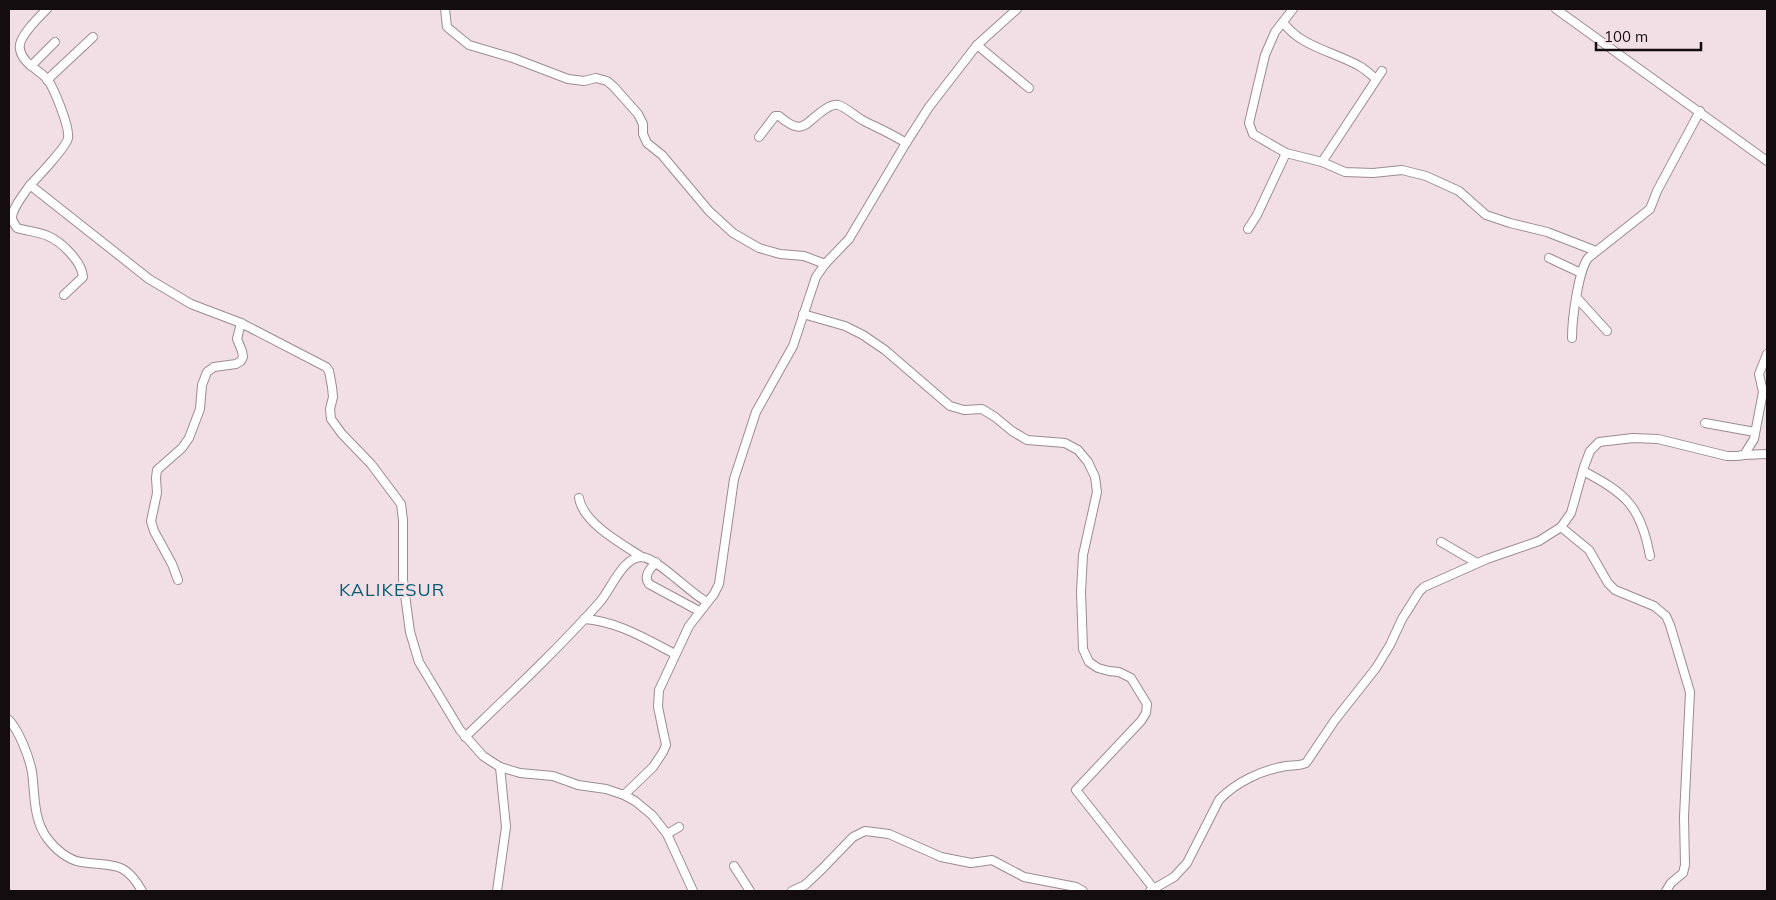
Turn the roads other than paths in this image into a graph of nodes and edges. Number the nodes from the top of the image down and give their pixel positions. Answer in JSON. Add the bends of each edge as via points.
{"nodes":[{"id":1,"x":47,"y":9,"type":"edge"},
{"id":2,"x":444,"y":9,"type":"edge"},
{"id":3,"x":1017,"y":9,"type":"edge"},
{"id":4,"x":1293,"y":9,"type":"edge"},
{"id":5,"x":1556,"y":9,"type":"edge"},
{"id":6,"x":1283,"y":22,"type":"junction"},
{"id":7,"x":93,"y":37,"type":"dead end"},
{"id":8,"x":55,"y":42,"type":"dead end"},
{"id":9,"x":977,"y":45,"type":"junction"},
{"id":10,"x":31,"y":66,"type":"junction"},
{"id":11,"x":1382,"y":71,"type":"dead end"},
{"id":12,"x":1376,"y":79,"type":"junction"},
{"id":13,"x":48,"y":80,"type":"junction"},
{"id":14,"x":1029,"y":88,"type":"dead end"},
{"id":15,"x":1700,"y":112,"type":"junction"},
{"id":16,"x":759,"y":138,"type":"dead end"},
{"id":17,"x":906,"y":143,"type":"junction"},
{"id":18,"x":1286,"y":153,"type":"junction"},
{"id":19,"x":1767,"y":161,"type":"edge"},
{"id":20,"x":1322,"y":162,"type":"junction"},
{"id":21,"x":30,"y":185,"type":"junction"},
{"id":22,"x":1248,"y":229,"type":"dead end"},
{"id":23,"x":1596,"y":251,"type":"junction"},
{"id":24,"x":1549,"y":258,"type":"dead end"},
{"id":25,"x":825,"y":264,"type":"junction"},
{"id":26,"x":1581,"y":273,"type":"junction"},
{"id":27,"x":64,"y":295,"type":"dead end"},
{"id":28,"x":1577,"y":298,"type":"junction"},
{"id":29,"x":803,"y":314,"type":"junction"},
{"id":30,"x":241,"y":323,"type":"junction"},
{"id":31,"x":1607,"y":332,"type":"dead end"},
{"id":32,"x":1572,"y":338,"type":"dead end"},
{"id":33,"x":1767,"y":354,"type":"edge"},
{"id":34,"x":1705,"y":423,"type":"dead end"},
{"id":35,"x":1755,"y":432,"type":"junction"},
{"id":36,"x":1767,"y":454,"type":"edge"},
{"id":37,"x":1744,"y":455,"type":"junction"},
{"id":38,"x":1583,"y":471,"type":"junction"},
{"id":39,"x":579,"y":498,"type":"dead end"},
{"id":40,"x":1561,"y":527,"type":"junction"},
{"id":41,"x":1441,"y":542,"type":"dead end"},
{"id":42,"x":1650,"y":556,"type":"dead end"},
{"id":43,"x":642,"y":557,"type":"junction"},
{"id":44,"x":656,"y":562,"type":"junction"},
{"id":45,"x":1477,"y":563,"type":"junction"},
{"id":46,"x":178,"y":580,"type":"dead end"},
{"id":47,"x":707,"y":602,"type":"junction"},
{"id":48,"x":699,"y":612,"type":"junction"},
{"id":49,"x":584,"y":619,"type":"junction"},
{"id":50,"x":675,"y":654,"type":"junction"},
{"id":51,"x":9,"y":720,"type":"edge"},
{"id":52,"x":465,"y":737,"type":"junction"},
{"id":53,"x":500,"y":767,"type":"junction"},
{"id":54,"x":624,"y":795,"type":"junction"},
{"id":55,"x":678,"y":827,"type":"dead end"},
{"id":56,"x":667,"y":834,"type":"junction"},
{"id":57,"x":734,"y":866,"type":"dead end"},
{"id":58,"x":1152,"y":890,"type":"edge"},
{"id":59,"x":142,"y":891,"type":"edge"},
{"id":60,"x":498,"y":891,"type":"edge"},
{"id":61,"x":693,"y":891,"type":"edge"},
{"id":62,"x":750,"y":891,"type":"edge"},
{"id":63,"x":792,"y":891,"type":"edge"},
{"id":64,"x":1083,"y":891,"type":"edge"},
{"id":65,"x":1666,"y":891,"type":"edge"}],
"edges":[{"from":1,"to":10,"type":"street","via":[[20,43],[20,50]]},
{"from":2,"to":25,"type":"street","via":[[447,28],[469,45],[576,82],[596,78],[607,81],[638,114],[647,143],[662,155],[709,211],[733,233],[759,248],[804,256]]},
{"from":3,"to":9,"type":"street"},
{"from":4,"to":6,"type":"street"},
{"from":5,"to":15,"type":"street"},
{"from":6,"to":12,"type":"street","via":[[1289,31],[1361,67]]},
{"from":6,"to":18,"type":"street","via":[[1265,55],[1249,123],[1254,134]]},
{"from":7,"to":13,"type":"street"},
{"from":8,"to":10,"type":"street"},
{"from":9,"to":14,"type":"street"},
{"from":9,"to":17,"type":"street","via":[[928,107]]},
{"from":10,"to":13,"type":"street"},
{"from":11,"to":12,"type":"street"},
{"from":12,"to":20,"type":"street"},
{"from":13,"to":21,"type":"street","via":[[63,116],[68,139]]},
{"from":15,"to":19,"type":"street"},
{"from":15,"to":23,"type":"street","via":[[1656,191],[1650,209]]},
{"from":16,"to":17,"type":"street","via":[[775,116],[796,128],[802,127],[833,105],[839,105]]},
{"from":17,"to":25,"type":"street","via":[[850,239]]},
{"from":18,"to":20,"type":"street"},
{"from":18,"to":22,"type":"street"},
{"from":20,"to":23,"type":"street","via":[[1345,172],[1402,170],[1426,176],[1459,191],[1486,215],[1547,232]]},
{"from":21,"to":27,"type":"street","via":[[12,221],[17,228],[56,240],[80,265],[83,277]]},
{"from":21,"to":30,"type":"street","via":[[149,279],[192,304]]},
{"from":23,"to":26,"type":"street","via":[[1583,264]]},
{"from":24,"to":26,"type":"street"},
{"from":25,"to":29,"type":"street","via":[[816,277]]},
{"from":26,"to":28,"type":"street"},
{"from":28,"to":31,"type":"street"},
{"from":28,"to":32,"type":"street"},
{"from":29,"to":47,"type":"street","via":[[793,346],[756,412],[745,443],[734,478],[721,579]]},
{"from":29,"to":58,"type":"street","via":[[845,326],[863,336],[885,350],[950,406],[964,410],[982,409],[1027,440],[1065,443],[1078,450],[1088,462],[1095,476],[1097,492],[1083,554],[1083,649],[1090,662],[1098,668],[1131,678],[1147,704],[1141,721],[1076,790]]},
{"from":30,"to":46,"type":"street","via":[[237,339],[242,351],[241,361],[214,367],[207,372],[196,424],[189,438],[157,470],[157,493],[151,521]]},
{"from":30,"to":52,"type":"street","via":[[326,367],[333,396],[331,419],[372,464],[401,504],[403,580],[410,632],[419,662]]},
{"from":33,"to":35,"type":"street","via":[[1759,374],[1763,392]]},
{"from":34,"to":35,"type":"street"},
{"from":35,"to":37,"type":"street"},
{"from":36,"to":37,"type":"street"},
{"from":37,"to":38,"type":"street","via":[[1727,456],[1658,439],[1616,439],[1594,447]]},
{"from":38,"to":40,"type":"street","via":[[1571,513]]},
{"from":38,"to":42,"type":"street","via":[[1608,484],[1632,506],[1645,532]]},
{"from":39,"to":43,"type":"street","via":[[580,507],[588,517]]},
{"from":40,"to":45,"type":"street","via":[[1539,541]]},
{"from":40,"to":65,"type":"street","via":[[1589,550],[1615,590],[1654,606],[1666,616],[1690,692],[1685,864],[1683,873]]},
{"from":41,"to":45,"type":"street"},
{"from":43,"to":44,"type":"street"},
{"from":43,"to":49,"type":"street","via":[[626,564],[601,601]]},
{"from":44,"to":47,"type":"street"},
{"from":44,"to":48,"type":"street","via":[[646,575],[649,584]]},
{"from":45,"to":58,"type":"street","via":[[1419,592],[1376,668],[1306,763],[1268,770],[1227,792],[1219,800],[1187,864],[1174,877]]},
{"from":47,"to":48,"type":"street"},
{"from":48,"to":50,"type":"street"},
{"from":49,"to":50,"type":"street","via":[[631,631]]},
{"from":49,"to":52,"type":"street"},
{"from":50,"to":54,"type":"street","via":[[659,690],[658,714],[666,745],[659,759]]},
{"from":51,"to":59,"type":"street","via":[[16,729],[32,770],[34,809],[46,837],[73,860],[122,868],[132,875]]},
{"from":52,"to":53,"type":"street","via":[[483,756]]},
{"from":53,"to":54,"type":"street","via":[[520,773],[554,776]]},
{"from":53,"to":60,"type":"street","via":[[506,827]]},
{"from":54,"to":56,"type":"street","via":[[652,816]]},
{"from":55,"to":56,"type":"street"},
{"from":56,"to":61,"type":"street"},
{"from":57,"to":62,"type":"street"},
{"from":63,"to":64,"type":"street","via":[[805,884],[853,837],[864,831],[890,834],[942,858],[971,863],[992,860],[1024,877]]}]}
